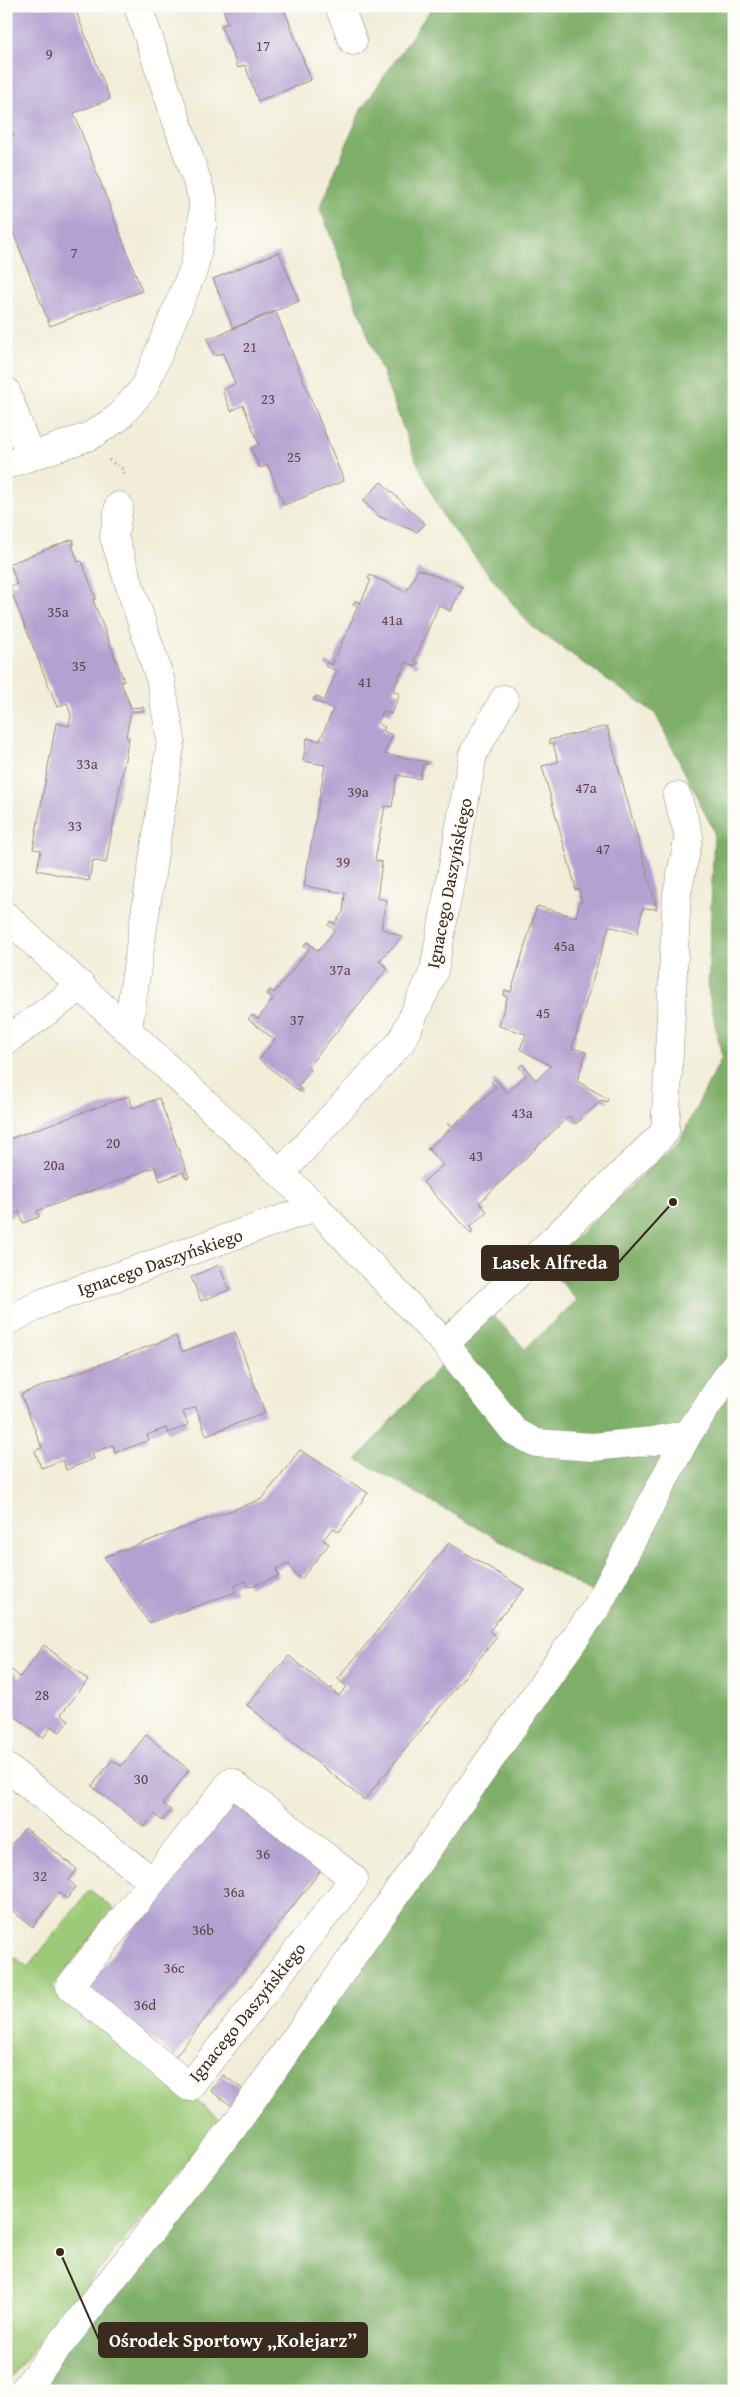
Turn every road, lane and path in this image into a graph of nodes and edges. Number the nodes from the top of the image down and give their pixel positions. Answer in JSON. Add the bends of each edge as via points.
{"nodes":[{"id":1,"x":138,"y":6,"type":"edge"},
{"id":2,"x":339,"y":6,"type":"edge"},
{"id":3,"x":353,"y":41,"type":"dead end"},
{"id":4,"x":6,"y":391,"type":"edge"},
{"id":5,"x":18,"y":461,"type":"edge"},
{"id":6,"x":109,"y":461,"type":"dead end"},
{"id":7,"x":124,"y":470,"type":"dead end"},
{"id":8,"x":119,"y":506,"type":"dead end"},
{"id":9,"x":504,"y":699,"type":"dead end"},
{"id":10,"x":677,"y":796,"type":"dead end"},
{"id":11,"x":6,"y":916,"type":"edge"},
{"id":12,"x":82,"y":986,"type":"junction"},
{"id":13,"x":128,"y":1028,"type":"junction"},
{"id":14,"x":6,"y":1041,"type":"edge"},
{"id":15,"x":281,"y":1173,"type":"junction"},
{"id":16,"x":316,"y":1207,"type":"junction"},
{"id":17,"x":6,"y":1322,"type":"edge"},
{"id":18,"x":445,"y":1344,"type":"junction"},
{"id":19,"x":734,"y":1366,"type":"edge"},
{"id":20,"x":688,"y":1434,"type":"junction"},
{"id":21,"x":6,"y":1767,"type":"edge"},
{"id":22,"x":354,"y":1879,"type":"junction"},
{"id":23,"x":152,"y":1882,"type":"junction"},
{"id":24,"x":386,"y":1906,"type":"junction"},
{"id":25,"x":23,"y":2391,"type":"edge"}],
"edges":[{"from":1,"to":5,"type":"street","via":[[203,199],[202,227],[194,268],[144,388],[118,418],[90,436]]},
{"from":2,"to":3,"type":"street"},
{"from":4,"to":5,"type":"street"},
{"from":6,"to":7,"type":"path"},
{"from":8,"to":13,"type":"street","via":[[114,537],[161,682],[171,740]]},
{"from":9,"to":15,"type":"street","name":"Ignacego Daszyńskiego","via":[[473,754],[434,972],[401,1042]]},
{"from":10,"to":18,"type":"street","via":[[689,836],[677,894],[665,1132]]},
{"from":11,"to":12,"type":"street"},
{"from":12,"to":13,"type":"street"},
{"from":12,"to":14,"type":"street"},
{"from":13,"to":15,"type":"street"},
{"from":15,"to":16,"type":"street"},
{"from":16,"to":17,"type":"street","name":"Ignacego Daszyńskiego","via":[[44,1302]]},
{"from":16,"to":18,"type":"street"},
{"from":18,"to":20,"type":"street","via":[[514,1431],[536,1443],[593,1447]]},
{"from":19,"to":20,"type":"street"},
{"from":20,"to":24,"type":"street","via":[[598,1605]]},
{"from":21,"to":23,"type":"street"},
{"from":22,"to":23,"type":"street","name":"Ignacego Daszyńskiego","via":[[231,1782]]},
{"from":22,"to":23,"type":"street","name":"Ignacego Daszyńskiego","via":[[189,2087],[70,1986]]},
{"from":22,"to":24,"type":"street","name":"Ignacego Daszyńskiego"},
{"from":24,"to":25,"type":"street","via":[[232,2129]]}]}
